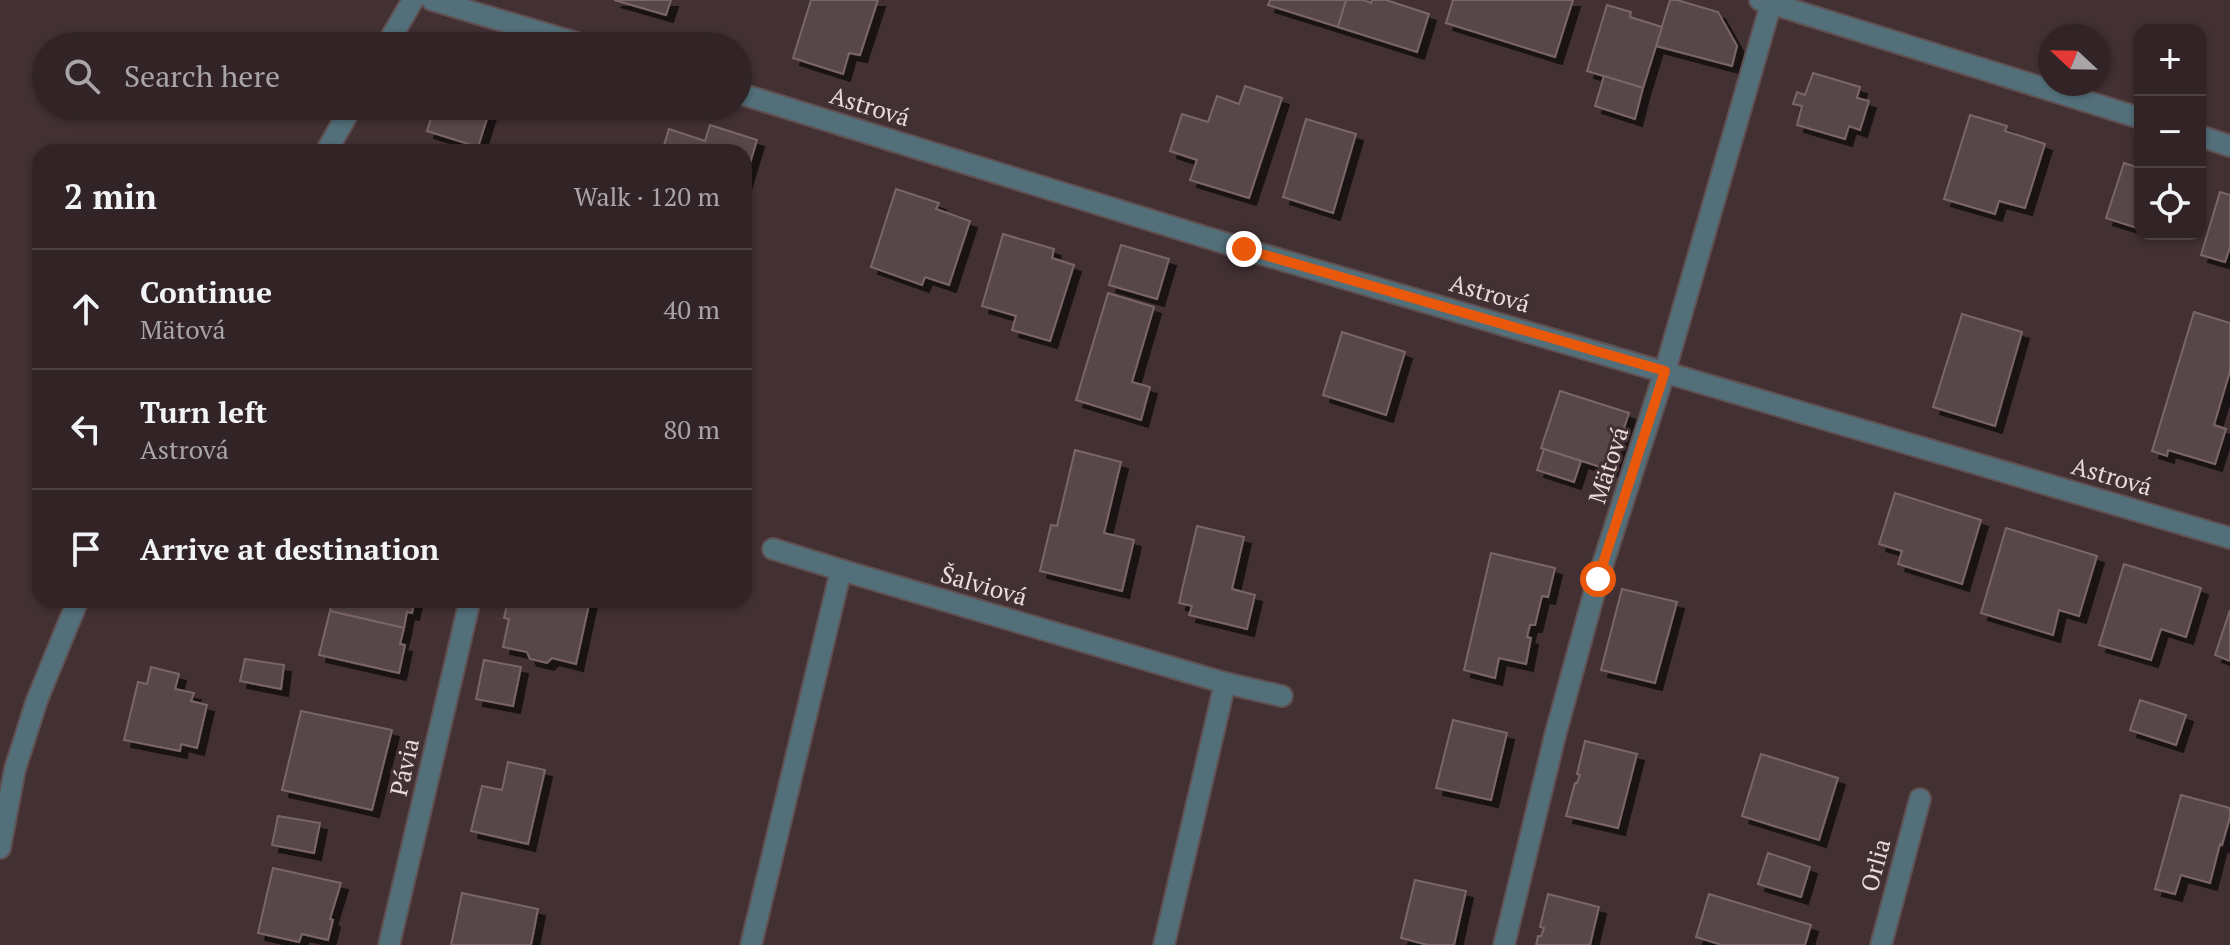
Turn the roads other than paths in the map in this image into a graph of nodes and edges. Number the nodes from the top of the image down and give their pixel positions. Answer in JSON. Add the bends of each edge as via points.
{"nodes":[{"id":1,"x":413,"y":0,"type":"edge"},
{"id":2,"x":432,"y":0,"type":"edge"},
{"id":3,"x":1765,"y":2,"type":"edge"},
{"id":4,"x":394,"y":32,"type":"edge"},
{"id":5,"x":540,"y":32,"type":"edge"},
{"id":6,"x":752,"y":97,"type":"edge"},
{"id":7,"x":2134,"y":116,"type":"edge"},
{"id":8,"x":344,"y":120,"type":"edge"},
{"id":9,"x":2206,"y":138,"type":"edge"},
{"id":10,"x":331,"y":144,"type":"edge"},
{"id":11,"x":2230,"y":146,"type":"edge"},
{"id":12,"x":1665,"y":371,"type":"junction"},
{"id":13,"x":2230,"y":538,"type":"edge"},
{"id":14,"x":773,"y":549,"type":"dead end"},
{"id":15,"x":841,"y":570,"type":"junction"},
{"id":16,"x":75,"y":608,"type":"edge"},
{"id":17,"x":468,"y":608,"type":"edge"},
{"id":18,"x":1225,"y":683,"type":"junction"},
{"id":19,"x":1282,"y":696,"type":"dead end"},
{"id":20,"x":1920,"y":799,"type":"dead end"},
{"id":21,"x":0,"y":848,"type":"edge"},
{"id":22,"x":389,"y":945,"type":"edge"},
{"id":23,"x":751,"y":945,"type":"edge"},
{"id":24,"x":1164,"y":945,"type":"edge"},
{"id":25,"x":1504,"y":945,"type":"edge"},
{"id":26,"x":1881,"y":945,"type":"edge"}],
"edges":[{"from":1,"to":4,"type":"street"},
{"from":2,"to":5,"type":"street"},
{"from":3,"to":7,"type":"street"},
{"from":3,"to":12,"type":"street","name":"Mätová"},
{"from":6,"to":12,"type":"street","name":"Astrová","via":[[1244,249]]},
{"from":8,"to":10,"type":"street"},
{"from":9,"to":11,"type":"street"},
{"from":12,"to":13,"type":"street","name":"Astrová"},
{"from":12,"to":25,"type":"street","name":"Mätová","via":[[1598,579]]},
{"from":14,"to":15,"type":"street","name":"Šalviová"},
{"from":15,"to":18,"type":"street","name":"Šalviová"},
{"from":15,"to":23,"type":"street"},
{"from":16,"to":21,"type":"street","via":[[15,769]]},
{"from":17,"to":22,"type":"street","name":"Pávia"},
{"from":18,"to":19,"type":"street","name":"Šalviová"},
{"from":18,"to":24,"type":"street"},
{"from":20,"to":26,"type":"street","name":"Orlia"}]}
